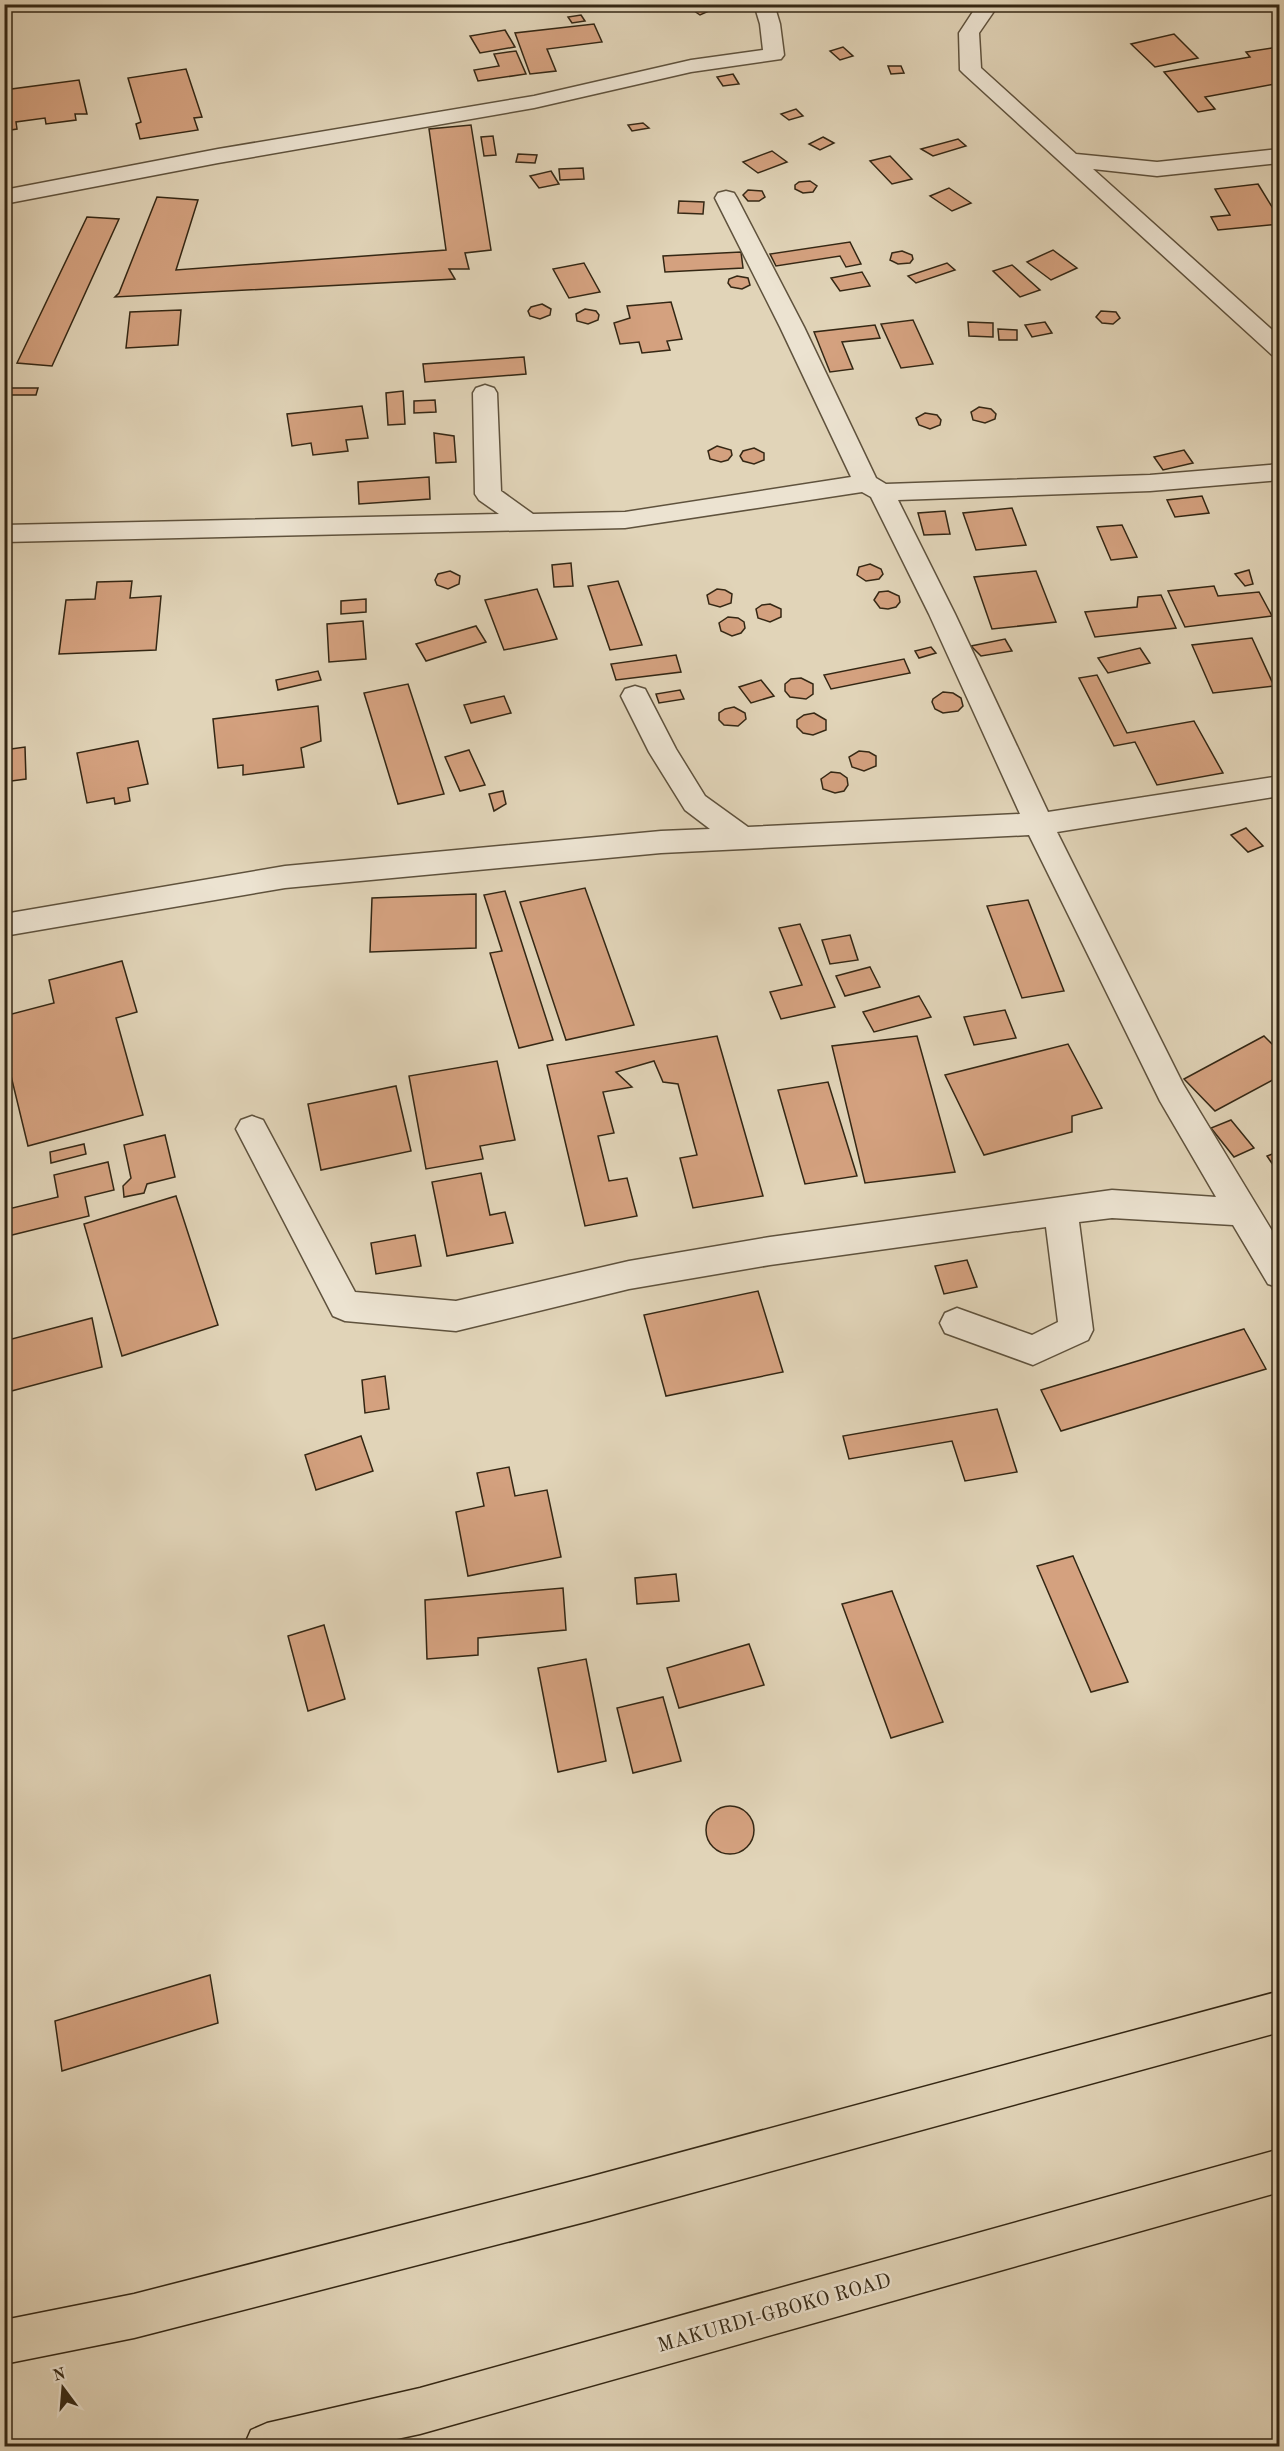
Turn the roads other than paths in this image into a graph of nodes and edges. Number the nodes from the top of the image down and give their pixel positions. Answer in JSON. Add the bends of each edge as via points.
{"nodes":[{"id":1,"x":764,"y":4,"type":"edge"},
{"id":2,"x":988,"y":4,"type":"edge"},
{"id":3,"x":1280,"y":156,"type":"edge"},
{"id":4,"x":1072,"y":159,"type":"junction"},
{"id":5,"x":4,"y":197,"type":"edge"},
{"id":6,"x":726,"y":198,"type":"dead end"},
{"id":7,"x":1280,"y":350,"type":"edge"},
{"id":8,"x":485,"y":393,"type":"dead end"},
{"id":9,"x":1280,"y":472,"type":"edge"},
{"id":10,"x":873,"y":488,"type":"junction"},
{"id":11,"x":527,"y":522,"type":"junction"},
{"id":12,"x":4,"y":534,"type":"edge"},
{"id":13,"x":634,"y":696,"type":"dead end"},
{"id":14,"x":1280,"y":786,"type":"edge"},
{"id":15,"x":1041,"y":824,"type":"junction"},
{"id":16,"x":742,"y":838,"type":"junction"},
{"id":17,"x":4,"y":925,"type":"edge"},
{"id":18,"x":252,"y":1129,"type":"dead end"},
{"id":19,"x":1061,"y":1212,"type":"junction"},
{"id":20,"x":1243,"y":1212,"type":"junction"},
{"id":21,"x":1280,"y":1274,"type":"edge"},
{"id":22,"x":957,"y":1323,"type":"dead end"},
{"id":23,"x":1280,"y":2011,"type":"edge"},
{"id":24,"x":1280,"y":2170,"type":"edge"},
{"id":25,"x":4,"y":2342,"type":"edge"},
{"id":26,"x":267,"y":2446,"type":"edge"}],
"edges":[{"from":1,"to":5,"type":"street","via":[[774,55],[691,66],[534,102]]},
{"from":2,"to":4,"type":"street","via":[[969,33],[971,70]]},
{"from":3,"to":4,"type":"street","via":[[1157,169]]},
{"from":4,"to":7,"type":"street"},
{"from":6,"to":10,"type":"street"},
{"from":8,"to":11,"type":"street","via":[[488,494]]},
{"from":9,"to":10,"type":"street","via":[[1150,483]]},
{"from":10,"to":11,"type":"street","via":[[624,520]]},
{"from":10,"to":15,"type":"street","via":[[942,614]]},
{"from":11,"to":12,"type":"street"},
{"from":13,"to":16,"type":"street","via":[[695,802]]},
{"from":14,"to":15,"type":"street"},
{"from":15,"to":16,"type":"street"},
{"from":15,"to":20,"type":"street","via":[[1171,1092]]},
{"from":16,"to":17,"type":"street","via":[[285,877]]},
{"from":18,"to":19,"type":"street","via":[[345,1305],[456,1316],[629,1275],[770,1251]]},
{"from":19,"to":20,"type":"street","via":[[1112,1204]]},
{"from":19,"to":22,"type":"street","via":[[1076,1330],[1033,1350]]},
{"from":20,"to":21,"type":"street"},
{"from":23,"to":25,"type":"main road","via":[[577,2202],[134,2316]]},
{"from":24,"to":26,"type":"main road","name":"MAKURDI-GBOKO ROAD","via":[[420,2411]]}]}
